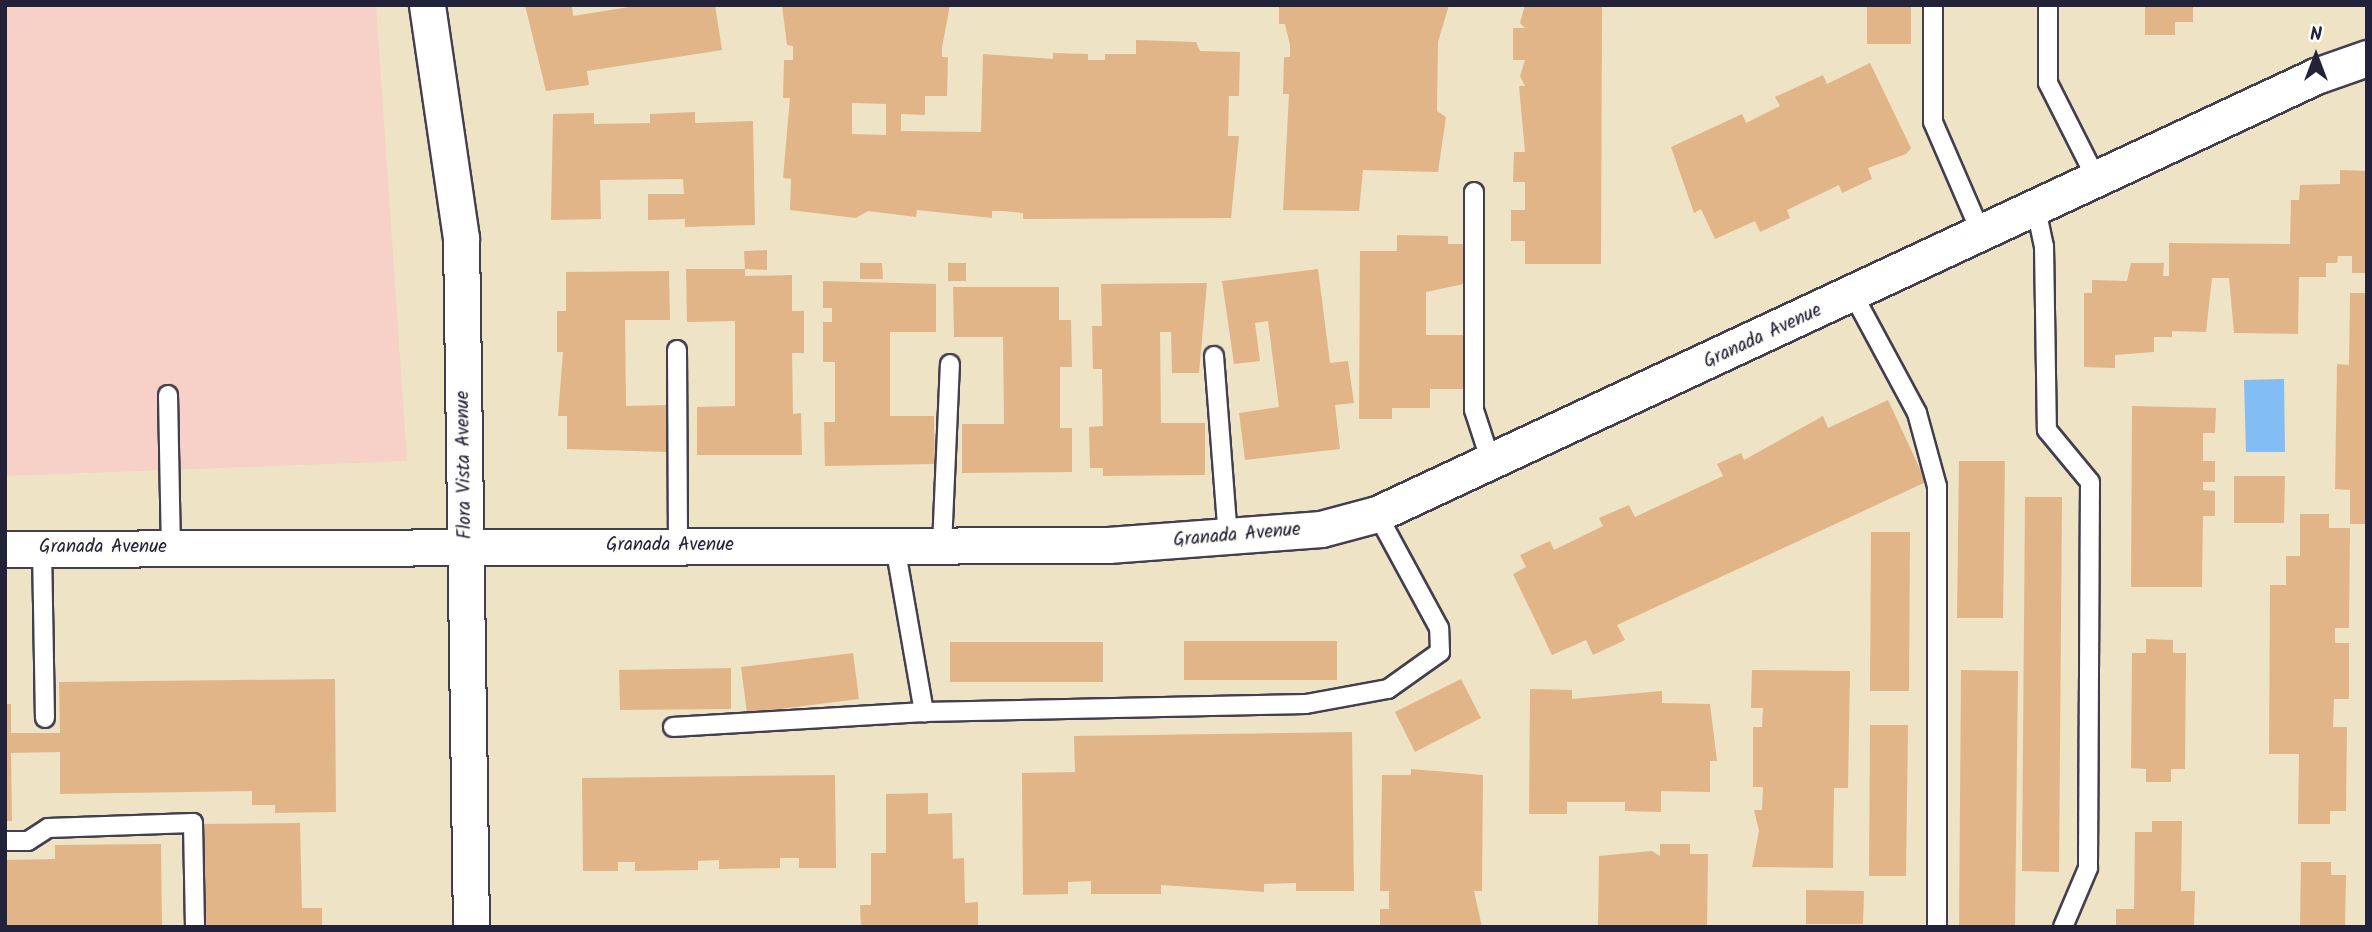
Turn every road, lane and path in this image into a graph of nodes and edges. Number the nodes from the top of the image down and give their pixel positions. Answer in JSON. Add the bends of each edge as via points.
{"nodes":[{"id":1,"x":427,"y":5,"type":"edge"},
{"id":2,"x":1933,"y":5,"type":"edge"},
{"id":3,"x":2048,"y":5,"type":"edge"},
{"id":4,"x":2367,"y":58,"type":"edge"},
{"id":5,"x":2097,"y":180,"type":"junction"},
{"id":6,"x":1474,"y":192,"type":"dead end"},
{"id":7,"x":2036,"y":209,"type":"junction"},
{"id":8,"x":1982,"y":235,"type":"junction"},
{"id":9,"x":1854,"y":296,"type":"junction"},
{"id":10,"x":677,"y":350,"type":"dead end"},
{"id":11,"x":1214,"y":356,"type":"dead end"},
{"id":12,"x":950,"y":364,"type":"dead end"},
{"id":13,"x":168,"y":395,"type":"dead end"},
{"id":14,"x":1491,"y":462,"type":"junction"},
{"id":15,"x":1377,"y":514,"type":"junction"},
{"id":16,"x":1228,"y":539,"type":"junction"},
{"id":17,"x":466,"y":546,"type":"junction"},
{"id":18,"x":678,"y":546,"type":"junction"},
{"id":19,"x":895,"y":546,"type":"junction"},
{"id":20,"x":942,"y":546,"type":"junction"},
{"id":21,"x":171,"y":547,"type":"junction"},
{"id":22,"x":42,"y":548,"type":"junction"},
{"id":23,"x":5,"y":549,"type":"edge"},
{"id":24,"x":924,"y":712,"type":"junction"},
{"id":25,"x":45,"y":718,"type":"dead end"},
{"id":26,"x":673,"y":727,"type":"dead end"},
{"id":27,"x":5,"y":841,"type":"edge"},
{"id":28,"x":195,"y":927,"type":"edge"},
{"id":29,"x":471,"y":927,"type":"edge"},
{"id":30,"x":1937,"y":927,"type":"edge"},
{"id":31,"x":2063,"y":927,"type":"edge"}],
"edges":[{"from":1,"to":17,"type":"street","name":"Flora Vista Avenue","via":[[461,238]]},
{"from":2,"to":8,"type":"lane","via":[[1933,122]]},
{"from":3,"to":5,"type":"lane","via":[[2048,83]]},
{"from":4,"to":5,"type":"street","name":"Granada Avenue"},
{"from":5,"to":7,"type":"street","name":"Granada Avenue"},
{"from":6,"to":14,"type":"lane","via":[[1474,410]]},
{"from":7,"to":8,"type":"street","name":"Granada Avenue"},
{"from":7,"to":31,"type":"lane","via":[[2044,246],[2047,430],[2090,482],[2088,868]]},
{"from":8,"to":9,"type":"street","name":"Granada Avenue"},
{"from":9,"to":14,"type":"street","name":"Granada Avenue"},
{"from":9,"to":30,"type":"lane","via":[[1917,413],[1937,486]]},
{"from":10,"to":18,"type":"lane"},
{"from":11,"to":16,"type":"lane"},
{"from":12,"to":20,"type":"lane"},
{"from":13,"to":21,"type":"lane"},
{"from":14,"to":15,"type":"street","name":"Granada Avenue"},
{"from":15,"to":16,"type":"street","name":"Granada Avenue","via":[[1321,529]]},
{"from":15,"to":24,"type":"lane","via":[[1439,628],[1440,652],[1388,689],[1306,704]]},
{"from":16,"to":20,"type":"street","name":"Granada Avenue"},
{"from":17,"to":18,"type":"street","name":"Granada Avenue"},
{"from":17,"to":21,"type":"street","name":"Granada Avenue"},
{"from":17,"to":29,"type":"street","name":"Flora Vista Avenue"},
{"from":18,"to":19,"type":"street","name":"Granada Avenue"},
{"from":19,"to":20,"type":"street","name":"Granada Avenue"},
{"from":19,"to":24,"type":"lane"},
{"from":21,"to":22,"type":"street","name":"Granada Avenue"},
{"from":22,"to":23,"type":"street","name":"Granada Avenue"},
{"from":22,"to":25,"type":"lane"},
{"from":24,"to":26,"type":"lane"},
{"from":27,"to":28,"type":"lane","via":[[28,841],[48,828],[193,822]]}]}
